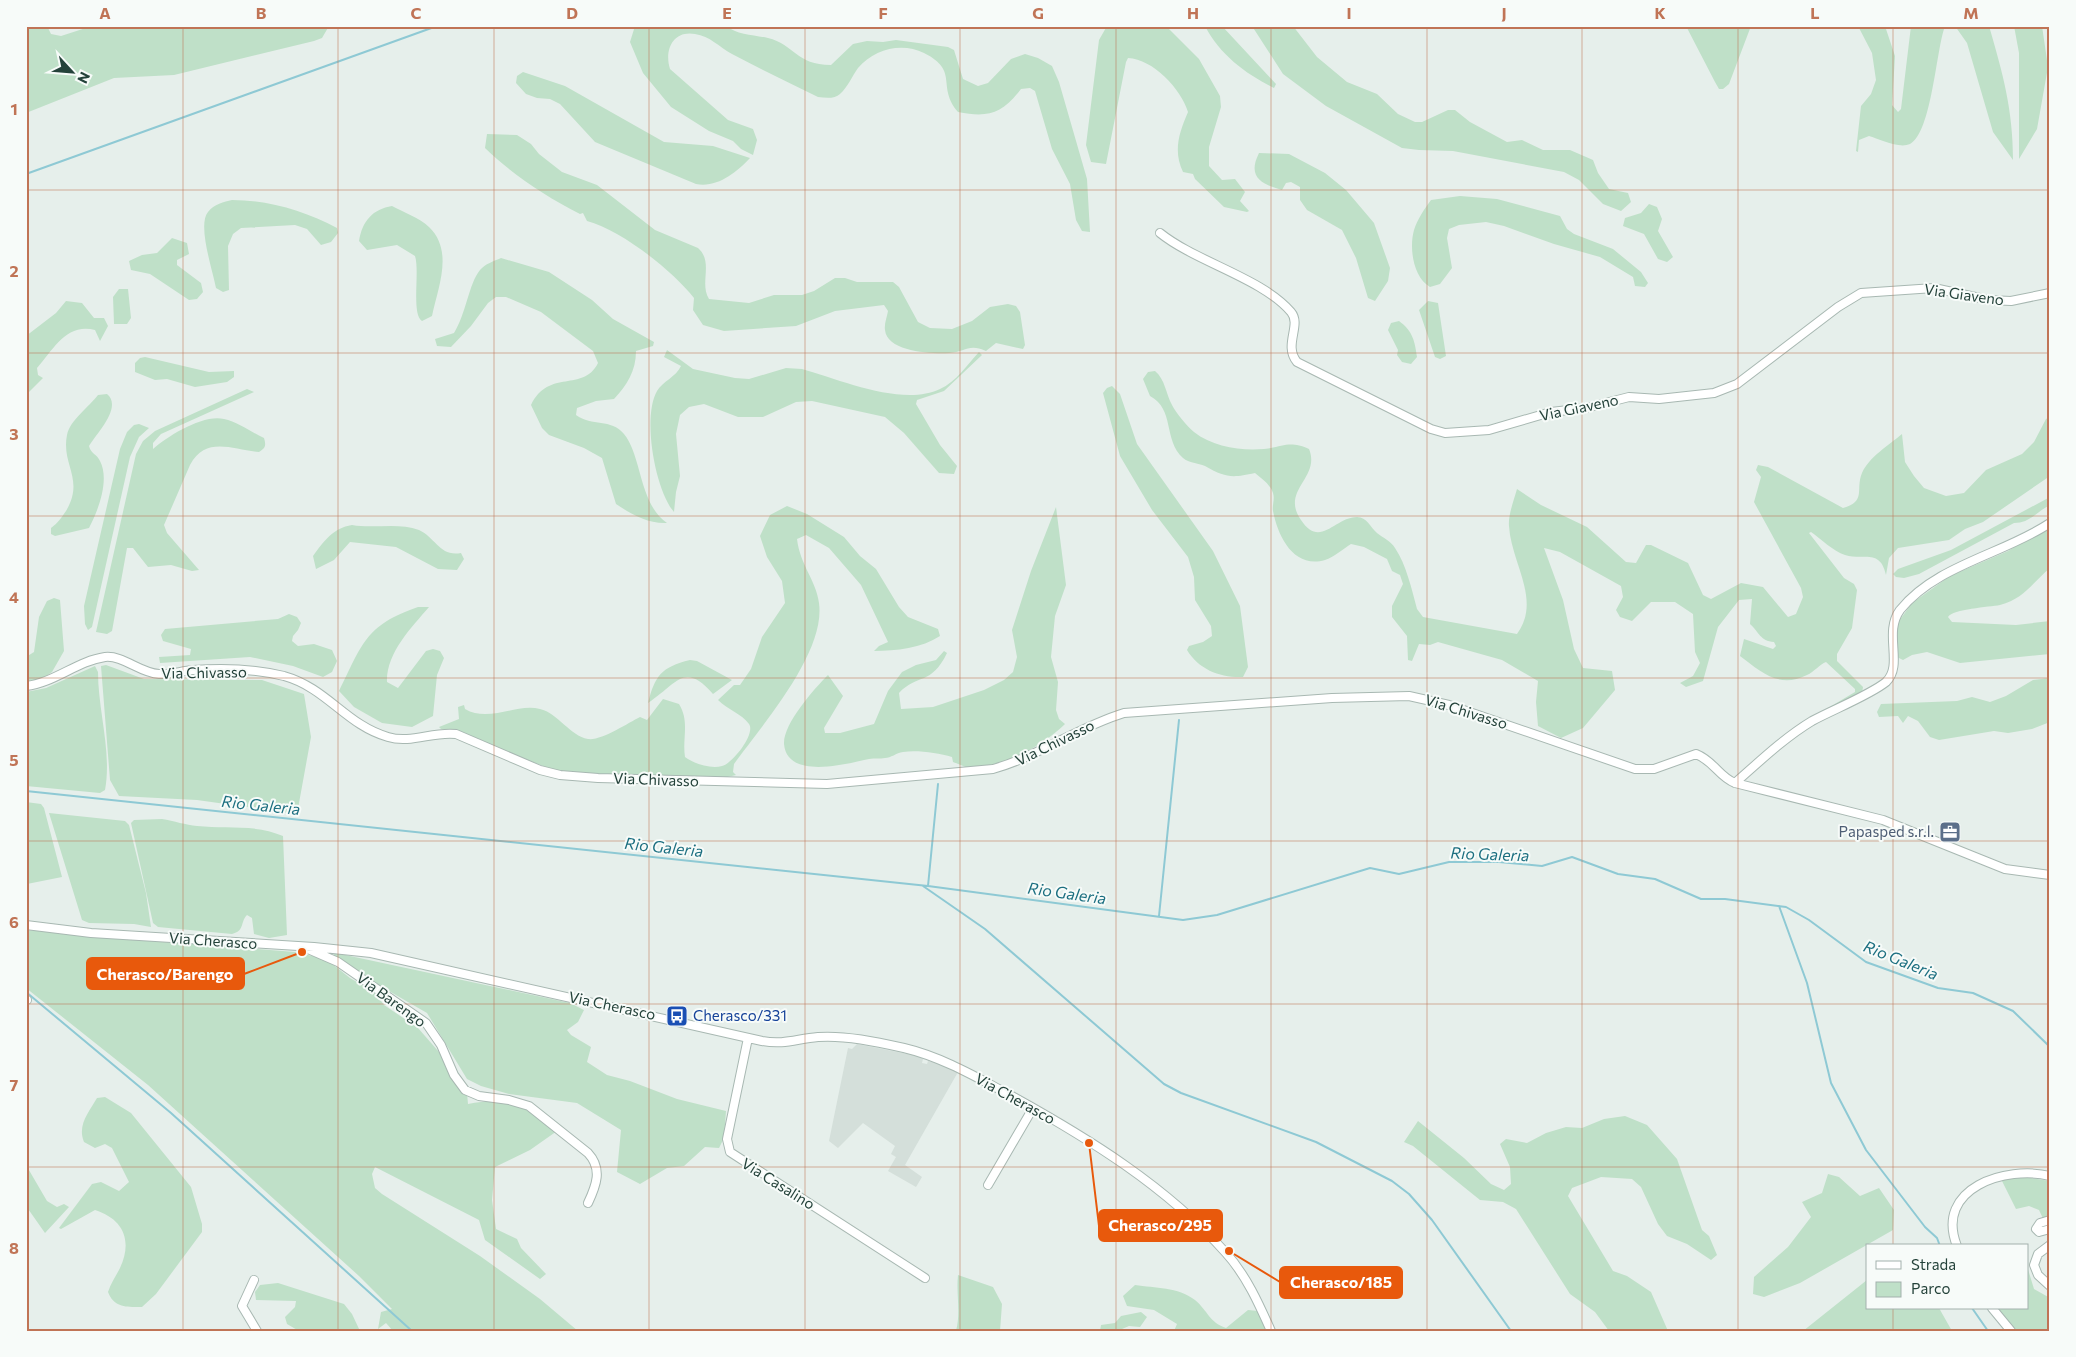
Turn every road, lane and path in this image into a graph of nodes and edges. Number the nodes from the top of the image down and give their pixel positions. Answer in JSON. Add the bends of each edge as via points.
{"nodes":[{"id":1,"x":1160,"y":233,"type":"dead end"},
{"id":2,"x":2050,"y":293,"type":"edge"},
{"id":3,"x":2050,"y":523,"type":"edge"},
{"id":4,"x":26,"y":686,"type":"edge"},
{"id":5,"x":1735,"y":783,"type":"junction"},
{"id":6,"x":2050,"y":875,"type":"edge"},
{"id":7,"x":26,"y":925,"type":"edge"},
{"id":8,"x":301,"y":946,"type":"junction"},
{"id":9,"x":748,"y":1038,"type":"junction"},
{"id":10,"x":1033,"y":1108,"type":"junction"},
{"id":11,"x":2050,"y":1176,"type":"edge"},
{"id":12,"x":988,"y":1184,"type":"dead end"},
{"id":13,"x":588,"y":1203,"type":"dead end"},
{"id":14,"x":2050,"y":1220,"type":"edge"},
{"id":15,"x":2050,"y":1229,"type":"edge"},
{"id":16,"x":1955,"y":1244,"type":"edge"},
{"id":17,"x":2050,"y":1245,"type":"edge"},
{"id":18,"x":925,"y":1278,"type":"dead end"},
{"id":19,"x":254,"y":1280,"type":"dead end"},
{"id":20,"x":2050,"y":1286,"type":"edge"},
{"id":21,"x":1994,"y":1310,"type":"edge"},
{"id":22,"x":257,"y":1331,"type":"edge"},
{"id":23,"x":1271,"y":1331,"type":"edge"},
{"id":24,"x":2011,"y":1331,"type":"edge"}],
"edges":[{"from":1,"to":2,"type":"street","name":"Via Giaveno","via":[[1179,247],[1257,286],[1290,310],[1295,322],[1291,349],[1298,362],[1440,432],[1489,430],[1551,412],[1586,408],[1630,397],[1658,399],[1727,390],[1861,293],[1934,288],[1989,300],[2011,301]]},
{"from":3,"to":5,"type":"street","via":[[1946,574],[1908,603],[1892,625],[1893,666],[1886,682],[1798,730]]},
{"from":4,"to":5,"type":"street","name":"Via Chivasso","via":[[103,657],[159,674],[193,670],[270,674],[313,687],[353,719],[380,734],[396,739],[456,734],[540,770],[560,775],[773,784],[827,784],[993,769],[1018,762],[1102,720],[1124,713],[1332,698],[1409,696],[1450,705],[1635,769],[1654,768],[1696,754],[1709,760],[1726,779]]},
{"from":5,"to":6,"type":"street","name":"Via Chivasso","via":[[1883,820],[2005,869]]},
{"from":7,"to":8,"type":"street","name":"Via Cherasco","via":[[131,936]]},
{"from":8,"to":9,"type":"street","name":"Via Cherasco","via":[[371,953]]},
{"from":8,"to":13,"type":"street","name":"Via Barengo","via":[[338,962],[418,1016],[436,1037],[465,1090],[529,1106],[588,1153],[598,1172]]},
{"from":9,"to":10,"type":"street","name":"Via Cherasco","via":[[781,1044],[829,1037],[903,1048],[953,1065]]},
{"from":9,"to":18,"type":"street","name":"Via Casalino","via":[[727,1139],[730,1152]]},
{"from":10,"to":12,"type":"street"},
{"from":10,"to":23,"type":"street","name":"Via Cherasco","via":[[1115,1158],[1191,1218],[1237,1267]]},
{"from":11,"to":16,"type":"street","via":[[2030,1172],[2004,1174],[1971,1189],[1959,1202],[1952,1219]]},
{"from":14,"to":15,"type":"street","via":[[2040,1222],[2036,1229],[2040,1232]]},
{"from":17,"to":20,"type":"street","via":[[2038,1254],[2034,1265],[2038,1275]]},
{"from":19,"to":22,"type":"street","via":[[242,1306]]},
{"from":21,"to":24,"type":"street"}]}
